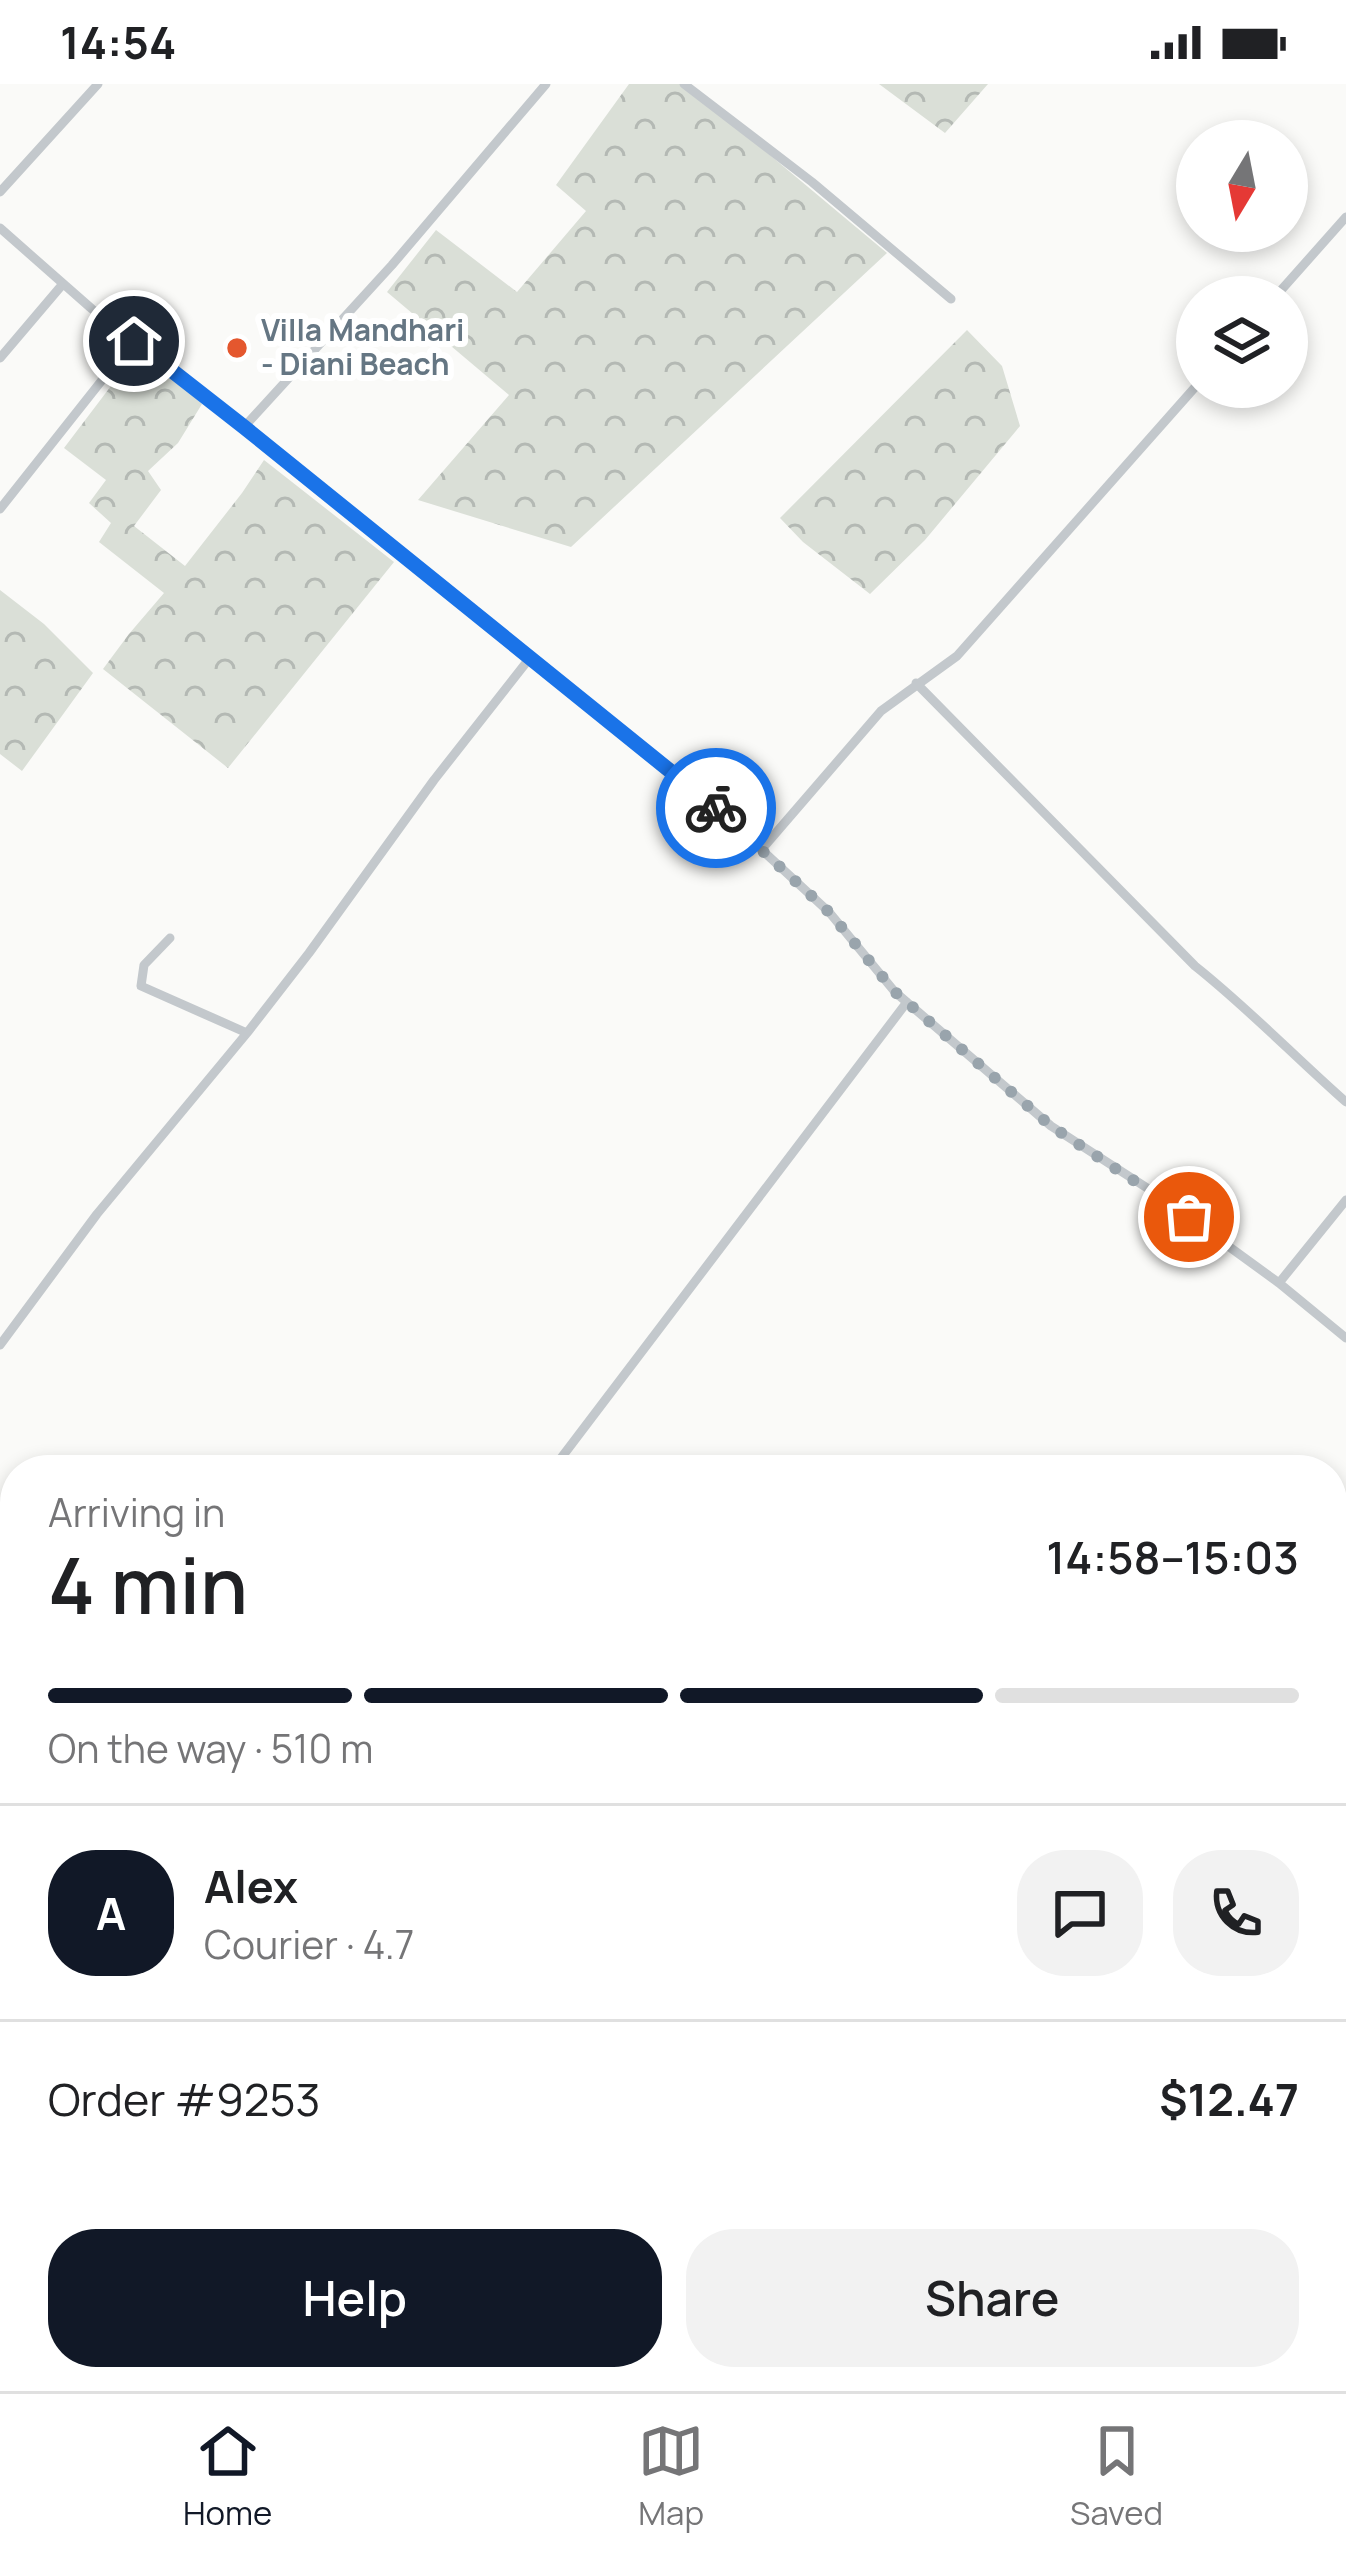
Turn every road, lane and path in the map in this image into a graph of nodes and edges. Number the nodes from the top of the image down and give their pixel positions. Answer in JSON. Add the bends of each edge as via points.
{"nodes":[{"id":1,"x":98,"y":84,"type":"edge"},
{"id":2,"x":546,"y":84,"type":"edge"},
{"id":3,"x":684,"y":84,"type":"edge"},
{"id":4,"x":0,"y":192,"type":"edge"},
{"id":5,"x":1346,"y":217,"type":"edge"},
{"id":6,"x":0,"y":228,"type":"edge"},
{"id":7,"x":1294,"y":276,"type":"edge"},
{"id":8,"x":62,"y":285,"type":"junction"},
{"id":9,"x":951,"y":299,"type":"dead end"},
{"id":10,"x":134,"y":341,"type":"junction"},
{"id":11,"x":0,"y":358,"type":"edge"},
{"id":12,"x":1177,"y":408,"type":"edge"},
{"id":13,"x":244,"y":427,"type":"junction"},
{"id":14,"x":0,"y":509,"type":"edge"},
{"id":15,"x":529,"y":658,"type":"junction"},
{"id":16,"x":916,"y":683,"type":"junction"},
{"id":17,"x":762,"y":848,"type":"junction"},
{"id":18,"x":170,"y":938,"type":"dead end"},
{"id":19,"x":907,"y":1002,"type":"junction"},
{"id":20,"x":247,"y":1033,"type":"junction"},
{"id":21,"x":1346,"y":1102,"type":"edge"},
{"id":22,"x":1346,"y":1200,"type":"edge"},
{"id":23,"x":1279,"y":1282,"type":"junction"},
{"id":24,"x":1346,"y":1338,"type":"edge"},
{"id":25,"x":0,"y":1345,"type":"edge"},
{"id":26,"x":563,"y":1455,"type":"edge"}],
"edges":[{"from":1,"to":4,"type":"street"},
{"from":2,"to":13,"type":"street"},
{"from":3,"to":9,"type":"street"},
{"from":5,"to":7,"type":"street"},
{"from":6,"to":8,"type":"street"},
{"from":8,"to":10,"type":"street"},
{"from":8,"to":11,"type":"street"},
{"from":10,"to":13,"type":"street"},
{"from":10,"to":14,"type":"street"},
{"from":12,"to":16,"type":"street","via":[[957,656]]},
{"from":13,"to":15,"type":"street"},
{"from":15,"to":17,"type":"street"},
{"from":15,"to":20,"type":"street"},
{"from":16,"to":17,"type":"street","via":[[880,711]]},
{"from":16,"to":21,"type":"street","via":[[1195,966]]},
{"from":17,"to":19,"type":"street"},
{"from":18,"to":20,"type":"street","via":[[144,965],[141,986]]},
{"from":19,"to":23,"type":"street","via":[[1051,1126]]},
{"from":19,"to":26,"type":"street"},
{"from":20,"to":25,"type":"street"},
{"from":22,"to":23,"type":"street"},
{"from":23,"to":24,"type":"street"}]}
